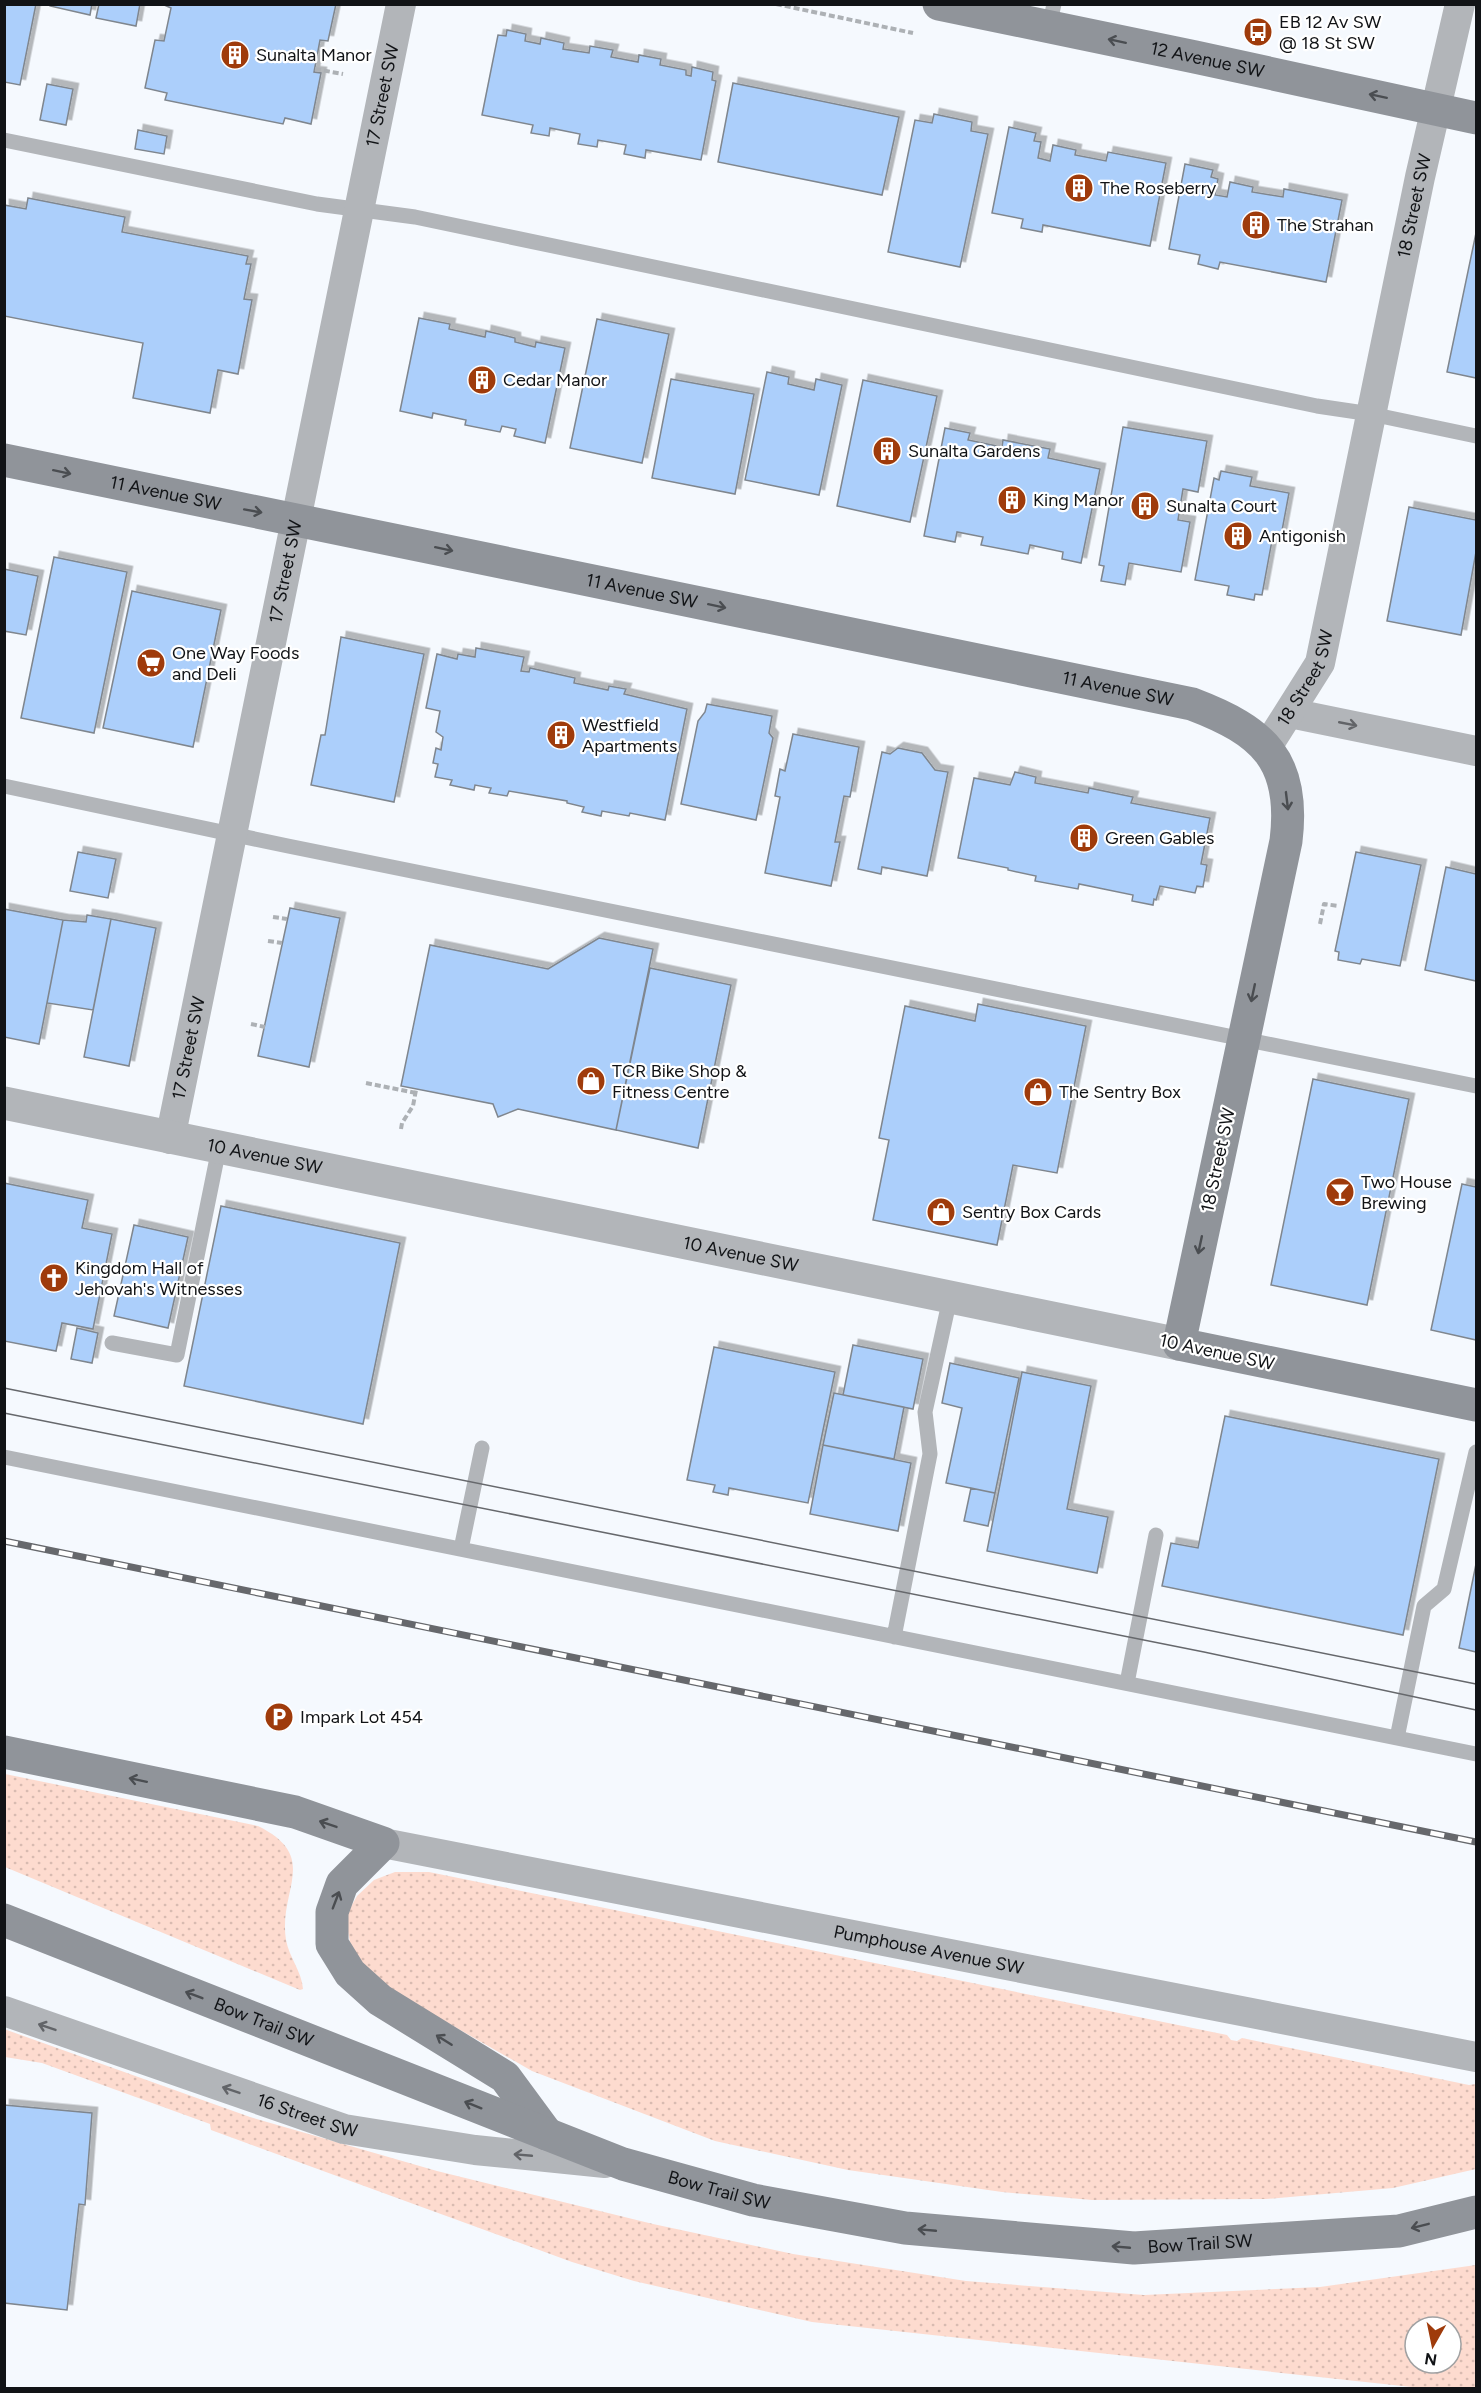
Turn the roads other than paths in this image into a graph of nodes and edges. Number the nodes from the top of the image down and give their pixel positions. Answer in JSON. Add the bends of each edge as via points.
{"nodes":[{"id":1,"x":401,"y":4,"type":"edge"},
{"id":2,"x":939,"y":4,"type":"edge"},
{"id":3,"x":1460,"y":4,"type":"edge"},
{"id":4,"x":1051,"y":16,"type":"edge"},
{"id":5,"x":1436,"y":108,"type":"junction"},
{"id":6,"x":1476,"y":118,"type":"edge"},
{"id":7,"x":4,"y":140,"type":"edge"},
{"id":8,"x":361,"y":208,"type":"junction"},
{"id":9,"x":1371,"y":414,"type":"junction"},
{"id":10,"x":1476,"y":436,"type":"edge"},
{"id":11,"x":4,"y":460,"type":"edge"},
{"id":12,"x":296,"y":519,"type":"junction"},
{"id":13,"x":1290,"y":713,"type":"junction"},
{"id":14,"x":1268,"y":747,"type":"junction"},
{"id":15,"x":1476,"y":751,"type":"edge"},
{"id":16,"x":4,"y":786,"type":"edge"},
{"id":17,"x":234,"y":834,"type":"junction"},
{"id":18,"x":1243,"y":1039,"type":"junction"},
{"id":19,"x":1476,"y":1086,"type":"edge"},
{"id":20,"x":4,"y":1103,"type":"edge"},
{"id":21,"x":170,"y":1138,"type":"junction"},
{"id":22,"x":219,"y":1148,"type":"junction"},
{"id":23,"x":950,"y":1298,"type":"junction"},
{"id":24,"x":112,"y":1343,"type":"dead end"},
{"id":25,"x":1179,"y":1344,"type":"junction"},
{"id":26,"x":1476,"y":1405,"type":"edge"},
{"id":27,"x":482,"y":1448,"type":"dead end"},
{"id":28,"x":1476,"y":1452,"type":"edge"},
{"id":29,"x":4,"y":1457,"type":"edge"},
{"id":30,"x":1156,"y":1535,"type":"dead end"},
{"id":31,"x":461,"y":1549,"type":"junction"},
{"id":32,"x":894,"y":1637,"type":"junction"},
{"id":33,"x":1127,"y":1683,"type":"junction"},
{"id":34,"x":1396,"y":1738,"type":"junction"},
{"id":35,"x":4,"y":1752,"type":"edge"},
{"id":36,"x":1476,"y":1754,"type":"edge"},
{"id":37,"x":383,"y":1843,"type":"junction"},
{"id":38,"x":4,"y":1920,"type":"edge"},
{"id":39,"x":4,"y":2011,"type":"edge"},
{"id":40,"x":1476,"y":2057,"type":"edge"},
{"id":41,"x":548,"y":2134,"type":"junction"},
{"id":42,"x":623,"y":2164,"type":"junction"},
{"id":43,"x":1476,"y":2212,"type":"edge"}],
"edges":[{"from":1,"to":8,"type":"street","name":"17 Street SW"},
{"from":2,"to":4,"type":"main road","name":"12 Avenue SW"},
{"from":3,"to":5,"type":"street","name":"18 Street SW"},
{"from":5,"to":4,"type":"main road","name":"12 Avenue SW","one_way":true},
{"from":5,"to":6,"type":"main road","name":"12 Avenue SW"},
{"from":5,"to":9,"type":"street","name":"18 Street SW"},
{"from":7,"to":8,"type":"lane","via":[[317,204]]},
{"from":8,"to":9,"type":"lane"},
{"from":8,"to":12,"type":"street","name":"17 Street SW"},
{"from":9,"to":10,"type":"lane"},
{"from":9,"to":13,"type":"street","name":"18 Street SW","via":[[1320,663]]},
{"from":11,"to":12,"type":"main road","name":"11 Avenue SW","one_way":true},
{"from":12,"to":14,"type":"main road","name":"11 Avenue SW","one_way":true,"via":[[1192,704],[1224,716]]},
{"from":12,"to":17,"type":"street","name":"17 Street SW"},
{"from":13,"to":14,"type":"street","name":"18 Street SW"},
{"from":13,"to":15,"type":"street","one_way":true},
{"from":14,"to":18,"type":"main road","name":"18 Street SW","one_way":true,"via":[[1284,780],[1288,822]]},
{"from":16,"to":17,"type":"lane"},
{"from":17,"to":18,"type":"lane"},
{"from":17,"to":21,"type":"street","name":"17 Street SW"},
{"from":18,"to":19,"type":"lane"},
{"from":18,"to":25,"type":"main road","name":"18 Street SW","one_way":true},
{"from":20,"to":21,"type":"street","name":"10 Avenue SW"},
{"from":21,"to":22,"type":"street","name":"10 Avenue SW"},
{"from":22,"to":23,"type":"street","name":"10 Avenue SW"},
{"from":22,"to":24,"type":"lane","via":[[177,1355]]},
{"from":23,"to":25,"type":"street","name":"10 Avenue SW"},
{"from":23,"to":32,"type":"lane","via":[[925,1412],[930,1454]]},
{"from":25,"to":26,"type":"main road","name":"10 Avenue SW"},
{"from":27,"to":31,"type":"lane"},
{"from":28,"to":34,"type":"lane","via":[[1444,1589],[1424,1606]]},
{"from":29,"to":31,"type":"lane"},
{"from":30,"to":33,"type":"lane"},
{"from":31,"to":32,"type":"lane"},
{"from":32,"to":33,"type":"lane"},
{"from":33,"to":34,"type":"lane"},
{"from":34,"to":36,"type":"lane"},
{"from":37,"to":35,"type":"main road","one_way":true,"via":[[295,1812]]},
{"from":37,"to":40,"type":"street","name":"Pumphouse Avenue SW"},
{"from":41,"to":37,"type":"main road","one_way":true,"via":[[505,2077],[380,2000],[350,1973],[332,1944],[332,1912],[342,1884]]},
{"from":41,"to":38,"type":"main road","name":"Bow Trail SW","one_way":true},
{"from":42,"to":39,"type":"street","name":"16 Street SW","one_way":true,"via":[[475,2150],[344,2129]]},
{"from":41,"to":42,"type":"main road","name":"Bow Trail SW"},
{"from":43,"to":42,"type":"main road","name":"Bow Trail SW","one_way":true,"via":[[1399,2231],[1134,2248],[906,2228],[753,2200]]}]}
